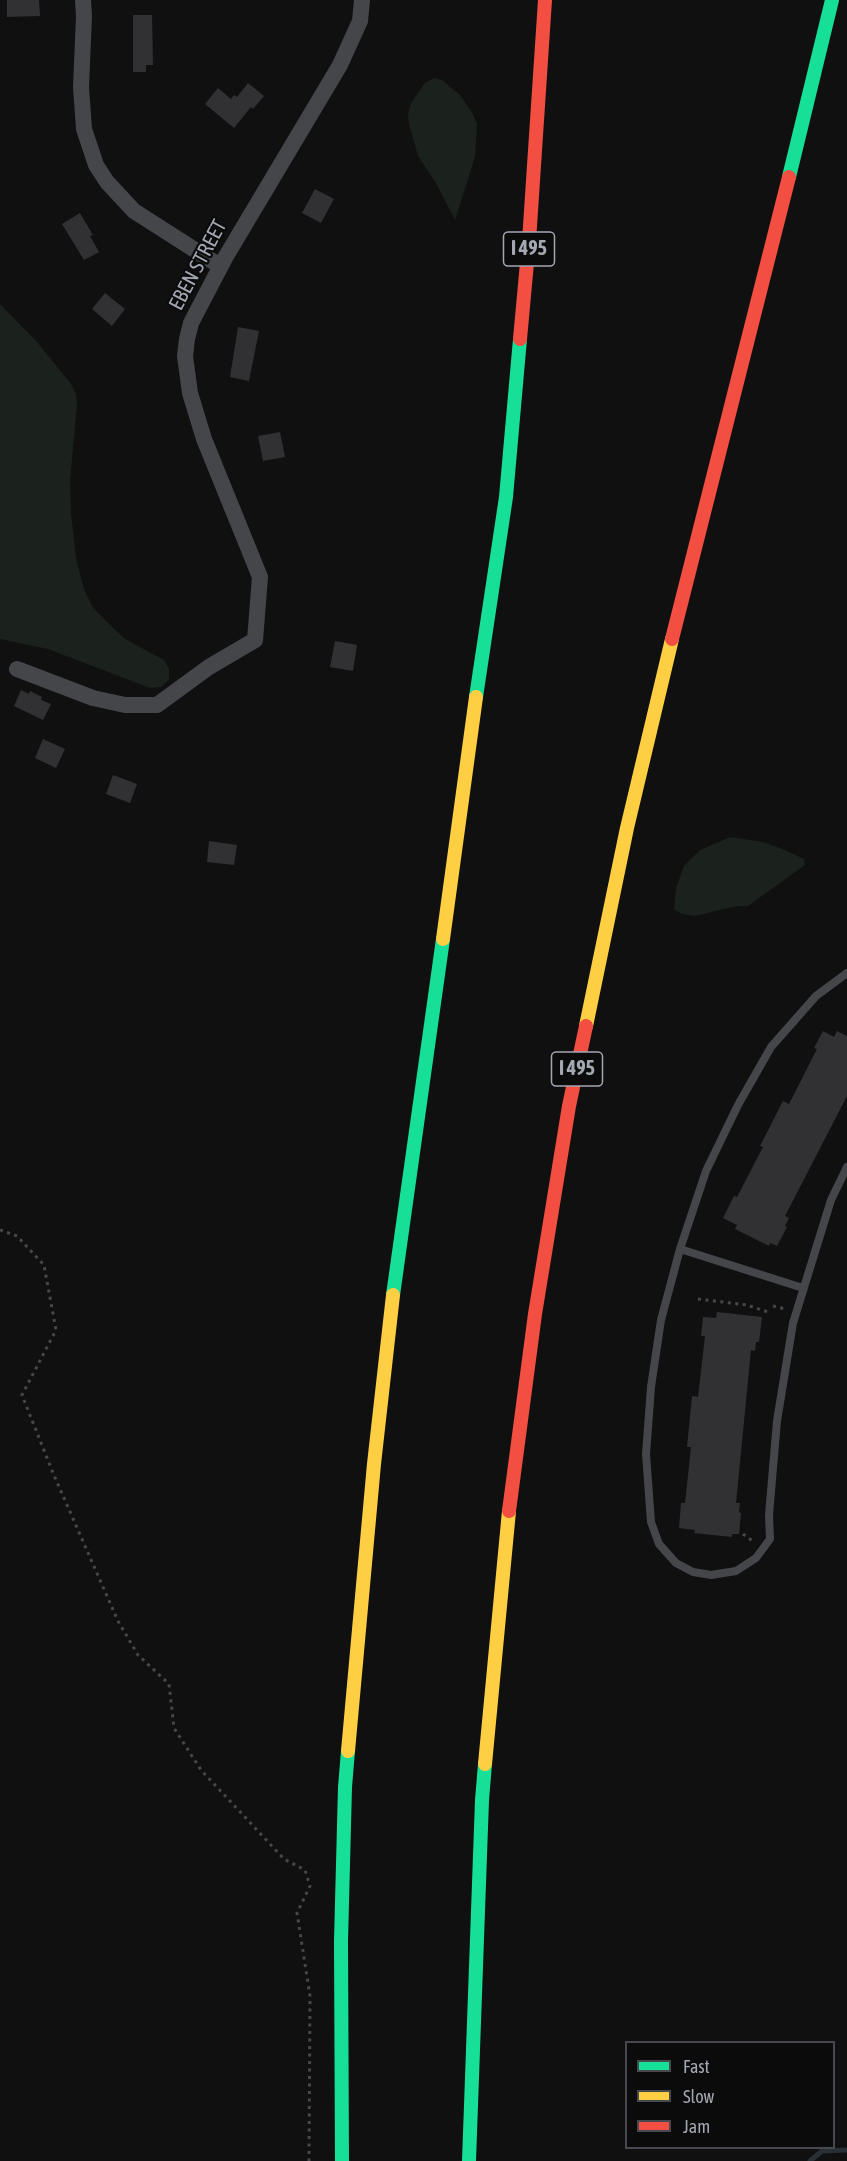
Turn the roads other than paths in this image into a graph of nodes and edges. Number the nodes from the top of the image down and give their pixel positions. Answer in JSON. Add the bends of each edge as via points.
{"nodes":[{"id":1,"x":83,"y":0,"type":"edge"},
{"id":2,"x":362,"y":0,"type":"edge"},
{"id":3,"x":545,"y":0,"type":"edge"},
{"id":4,"x":832,"y":0,"type":"edge"},
{"id":5,"x":220,"y":266,"type":"junction"},
{"id":6,"x":17,"y":669,"type":"dead end"},
{"id":7,"x":847,"y":973,"type":"edge"},
{"id":8,"x":847,"y":1167,"type":"edge"},
{"id":9,"x":680,"y":1249,"type":"junction"},
{"id":10,"x":803,"y":1288,"type":"junction"},
{"id":11,"x":342,"y":2161,"type":"edge"},
{"id":12,"x":469,"y":2161,"type":"edge"}],
"edges":[{"from":1,"to":5,"type":"street","via":[[84,129],[96,165],[106,182],[134,211]]},
{"from":2,"to":5,"type":"street","name":"EBEN STREET","via":[[360,21],[340,65]]},
{"from":3,"to":11,"type":"highway","number":"I 495","via":[[506,497],[396,1272],[374,1464],[345,1787]]},
{"from":4,"to":12,"type":"highway","number":"I 495","via":[[666,662],[569,1106],[535,1314],[499,1602],[482,1800]]},
{"from":5,"to":6,"type":"street","name":"EBEN STREET","via":[[191,323],[187,374],[204,439],[260,577],[255,640],[157,705],[125,705],[93,698]]},
{"from":7,"to":9,"type":"lane","via":[[816,996],[771,1047],[706,1171]]},
{"from":8,"to":10,"type":"lane","via":[[831,1200]]},
{"from":9,"to":10,"type":"lane"},
{"from":9,"to":10,"type":"lane","via":[[661,1320],[652,1376],[647,1466],[651,1522],[659,1544],[676,1563],[693,1572],[711,1575],[736,1571],[756,1558],[770,1539],[777,1421],[793,1323]]}]}
